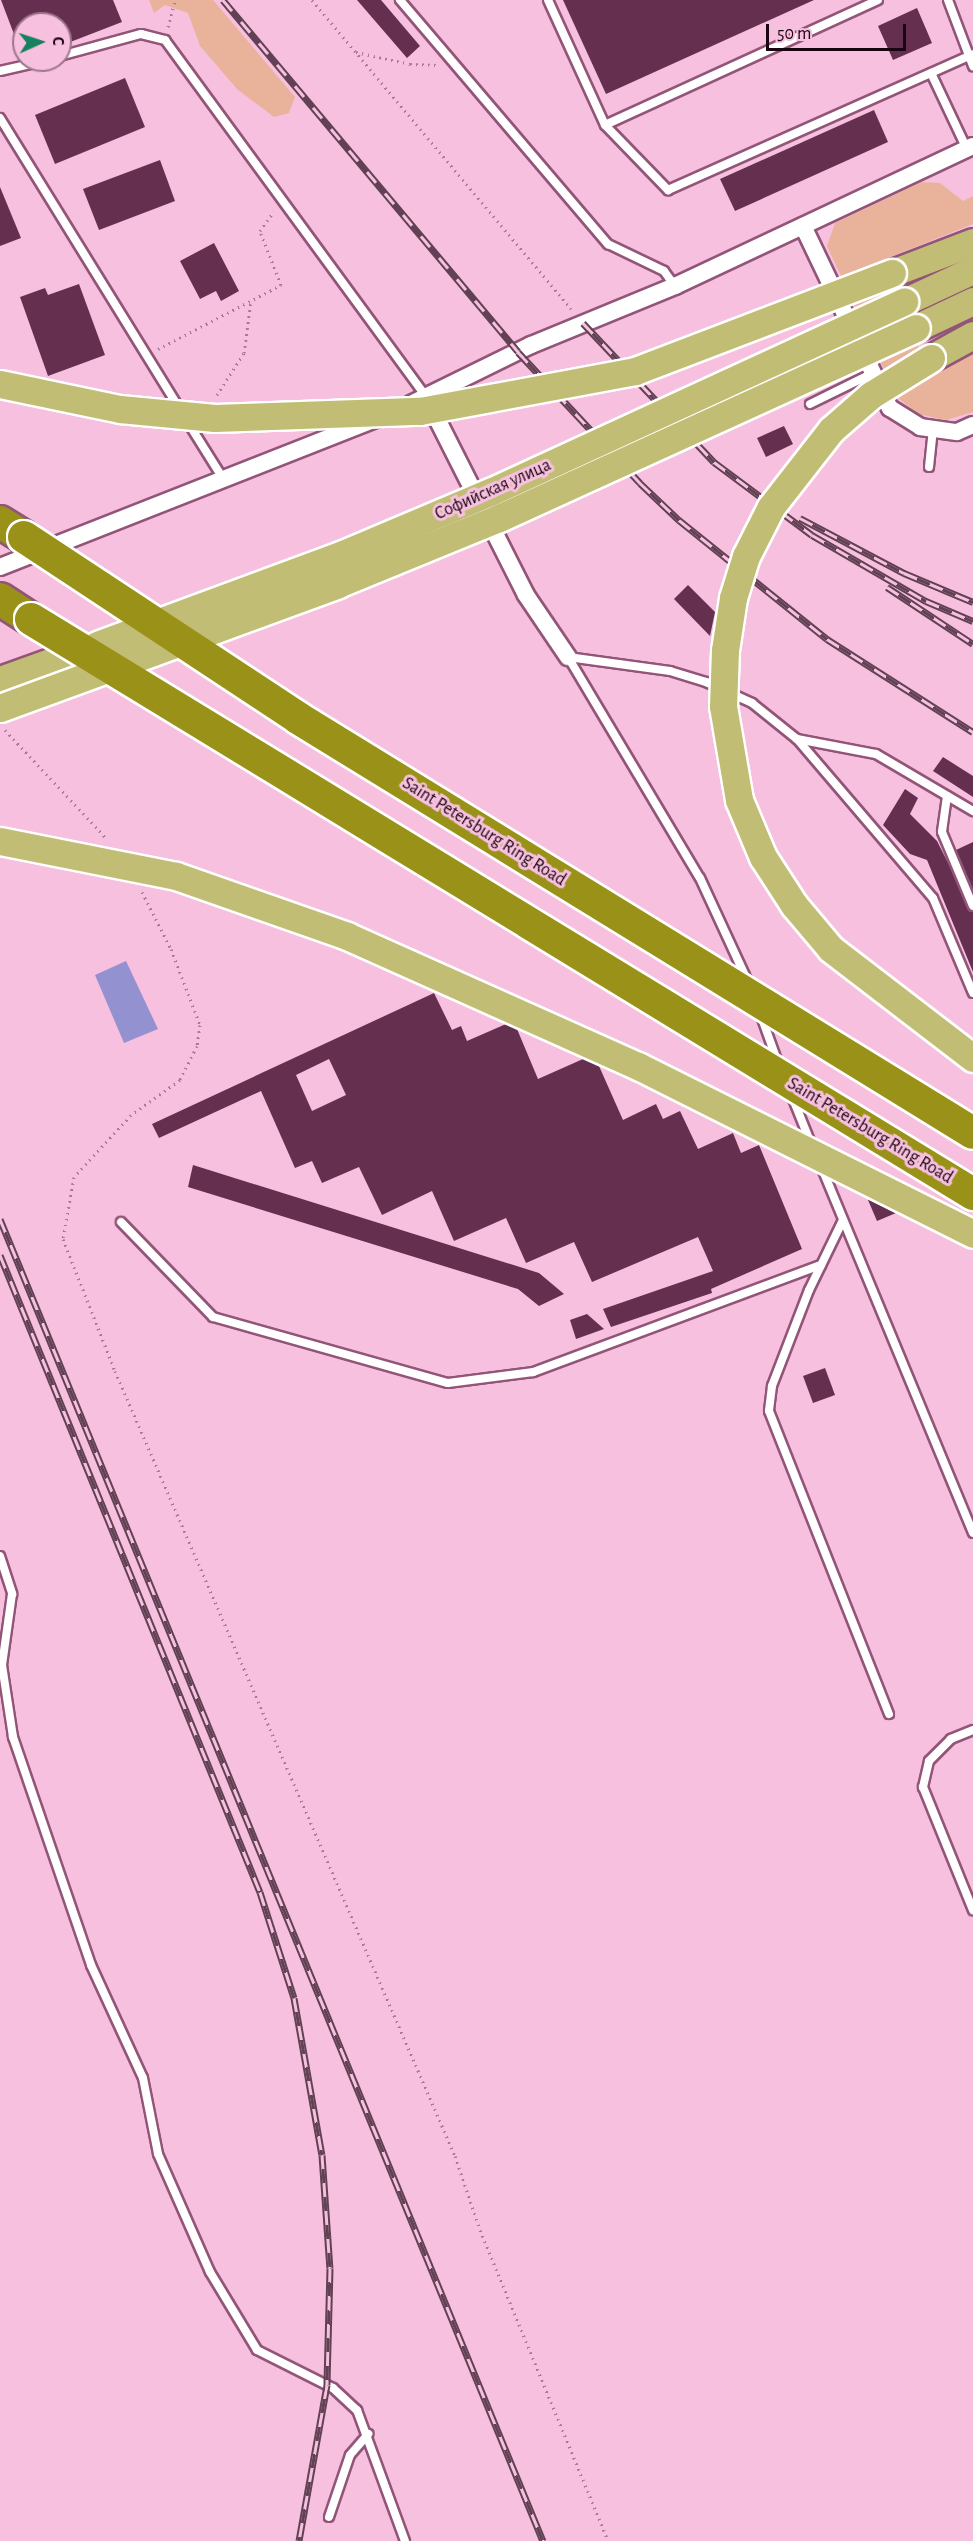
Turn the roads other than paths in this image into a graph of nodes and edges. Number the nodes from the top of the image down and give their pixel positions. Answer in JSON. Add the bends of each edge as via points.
{"nodes":[{"id":1,"x":400,"y":0,"type":"edge"},
{"id":2,"x":548,"y":0,"type":"edge"},
{"id":3,"x":878,"y":0,"type":"edge"},
{"id":4,"x":948,"y":0,"type":"edge"},
{"id":5,"x":72,"y":53,"type":"edge"},
{"id":6,"x":971,"y":55,"type":"edge"},
{"id":7,"x":973,"y":66,"type":"edge"},
{"id":8,"x":931,"y":73,"type":"junction"},
{"id":9,"x":0,"y":118,"type":"edge"},
{"id":10,"x":605,"y":125,"type":"junction"},
{"id":11,"x":970,"y":148,"type":"edge"},
{"id":12,"x":803,"y":226,"type":"junction"},
{"id":13,"x":973,"y":243,"type":"edge"},
{"id":14,"x":973,"y":270,"type":"edge"},
{"id":15,"x":675,"y":286,"type":"junction"},
{"id":16,"x":973,"y":301,"type":"edge"},
{"id":17,"x":973,"y":335,"type":"edge"},
{"id":18,"x":873,"y":373,"type":"junction"},
{"id":19,"x":0,"y":384,"type":"edge"},
{"id":20,"x":426,"y":398,"type":"junction"},
{"id":21,"x":810,"y":404,"type":"dead end"},
{"id":22,"x":973,"y":425,"type":"edge"},
{"id":23,"x":933,"y":430,"type":"junction"},
{"id":24,"x":929,"y":467,"type":"dead end"},
{"id":25,"x":222,"y":477,"type":"junction"},
{"id":26,"x":0,"y":522,"type":"edge"},
{"id":27,"x":0,"y":567,"type":"edge"},
{"id":28,"x":0,"y":599,"type":"edge"},
{"id":29,"x":0,"y":609,"type":"edge"},
{"id":30,"x":31,"y":619,"type":"junction"},
{"id":31,"x":568,"y":657,"type":"junction"},
{"id":32,"x":0,"y":680,"type":"edge"},
{"id":33,"x":0,"y":708,"type":"edge"},
{"id":34,"x":797,"y":739,"type":"junction"},
{"id":35,"x":947,"y":796,"type":"junction"},
{"id":36,"x":973,"y":811,"type":"edge"},
{"id":37,"x":0,"y":841,"type":"edge"},
{"id":38,"x":973,"y":906,"type":"edge"},
{"id":39,"x":973,"y":993,"type":"edge"},
{"id":40,"x":973,"y":1058,"type":"edge"},
{"id":41,"x":973,"y":1133,"type":"edge"},
{"id":42,"x":973,"y":1194,"type":"edge"},
{"id":43,"x":843,"y":1220,"type":"junction"},
{"id":44,"x":121,"y":1222,"type":"dead end"},
{"id":45,"x":973,"y":1234,"type":"edge"},
{"id":46,"x":821,"y":1265,"type":"junction"},
{"id":47,"x":973,"y":1533,"type":"edge"},
{"id":48,"x":0,"y":1556,"type":"edge"},
{"id":49,"x":890,"y":1714,"type":"dead end"},
{"id":50,"x":973,"y":1730,"type":"edge"},
{"id":51,"x":973,"y":1910,"type":"edge"},
{"id":52,"x":368,"y":2434,"type":"junction"},
{"id":53,"x":329,"y":2517,"type":"dead end"},
{"id":54,"x":405,"y":2541,"type":"edge"}],
"edges":[{"from":1,"to":15,"type":"lane","via":[[608,244],[664,271]]},
{"from":2,"to":10,"type":"lane"},
{"from":3,"to":10,"type":"lane"},
{"from":4,"to":6,"type":"lane"},
{"from":5,"to":20,"type":"lane","via":[[141,34],[165,40]]},
{"from":6,"to":7,"type":"lane"},
{"from":6,"to":8,"type":"lane"},
{"from":8,"to":10,"type":"lane","via":[[668,190]]},
{"from":8,"to":11,"type":"lane"},
{"from":9,"to":25,"type":"lane"},
{"from":11,"to":12,"type":"street"},
{"from":12,"to":15,"type":"street"},
{"from":12,"to":18,"type":"street"},
{"from":13,"to":19,"type":"main road","bridge":true,"via":[[635,371],[420,411],[311,418],[215,418],[120,409]]},
{"from":14,"to":32,"type":"main road","name":"Софийская улица","bridge":true,"via":[[343,554]]},
{"from":15,"to":20,"type":"street","via":[[583,323]]},
{"from":16,"to":33,"type":"main road","name":"Софийская улица","bridge":true,"via":[[488,522],[338,584]]},
{"from":17,"to":40,"type":"main road","bridge":true,"via":[[871,395],[831,430],[771,507],[746,556],[733,598],[724,650],[723,706],[739,800],[763,856],[794,905],[831,949]]},
{"from":18,"to":21,"type":"lane"},
{"from":18,"to":23,"type":"street","via":[[890,408],[907,423]]},
{"from":20,"to":25,"type":"street"},
{"from":20,"to":31,"type":"street","via":[[526,595]]},
{"from":22,"to":23,"type":"street","via":[[957,432]]},
{"from":23,"to":24,"type":"lane"},
{"from":25,"to":27,"type":"street"},
{"from":26,"to":41,"type":"highway","name":"Saint Petersburg Ring Road","bridge":true,"via":[[298,718]]},
{"from":28,"to":30,"type":"highway","name":"Saint Petersburg Ring Road"},
{"from":29,"to":30,"type":"main road"},
{"from":30,"to":42,"type":"highway","name":"Saint Petersburg Ring Road","bridge":true},
{"from":31,"to":34,"type":"lane","via":[[670,671],[706,682],[752,703]]},
{"from":31,"to":43,"type":"lane","via":[[700,878],[734,945]]},
{"from":34,"to":35,"type":"lane","via":[[876,754]]},
{"from":34,"to":39,"type":"lane","via":[[933,898]]},
{"from":35,"to":36,"type":"lane"},
{"from":35,"to":38,"type":"lane","via":[[942,832]]},
{"from":37,"to":45,"type":"main road","bridge":true,"via":[[176,876],[347,936],[638,1066]]},
{"from":43,"to":46,"type":"lane"},
{"from":43,"to":47,"type":"lane"},
{"from":44,"to":46,"type":"lane","via":[[213,1317],[448,1383],[532,1372]]},
{"from":46,"to":49,"type":"lane","via":[[772,1386],[768,1411]]},
{"from":48,"to":52,"type":"lane","via":[[12,1594],[2,1665],[13,1737],[91,1965],[143,2078],[158,2154],[210,2272],[257,2350],[342,2394],[357,2410]]},
{"from":50,"to":51,"type":"lane","via":[[951,1739],[929,1761],[923,1787]]},
{"from":52,"to":53,"type":"lane","via":[[350,2455]]},
{"from":52,"to":54,"type":"lane"}]}
